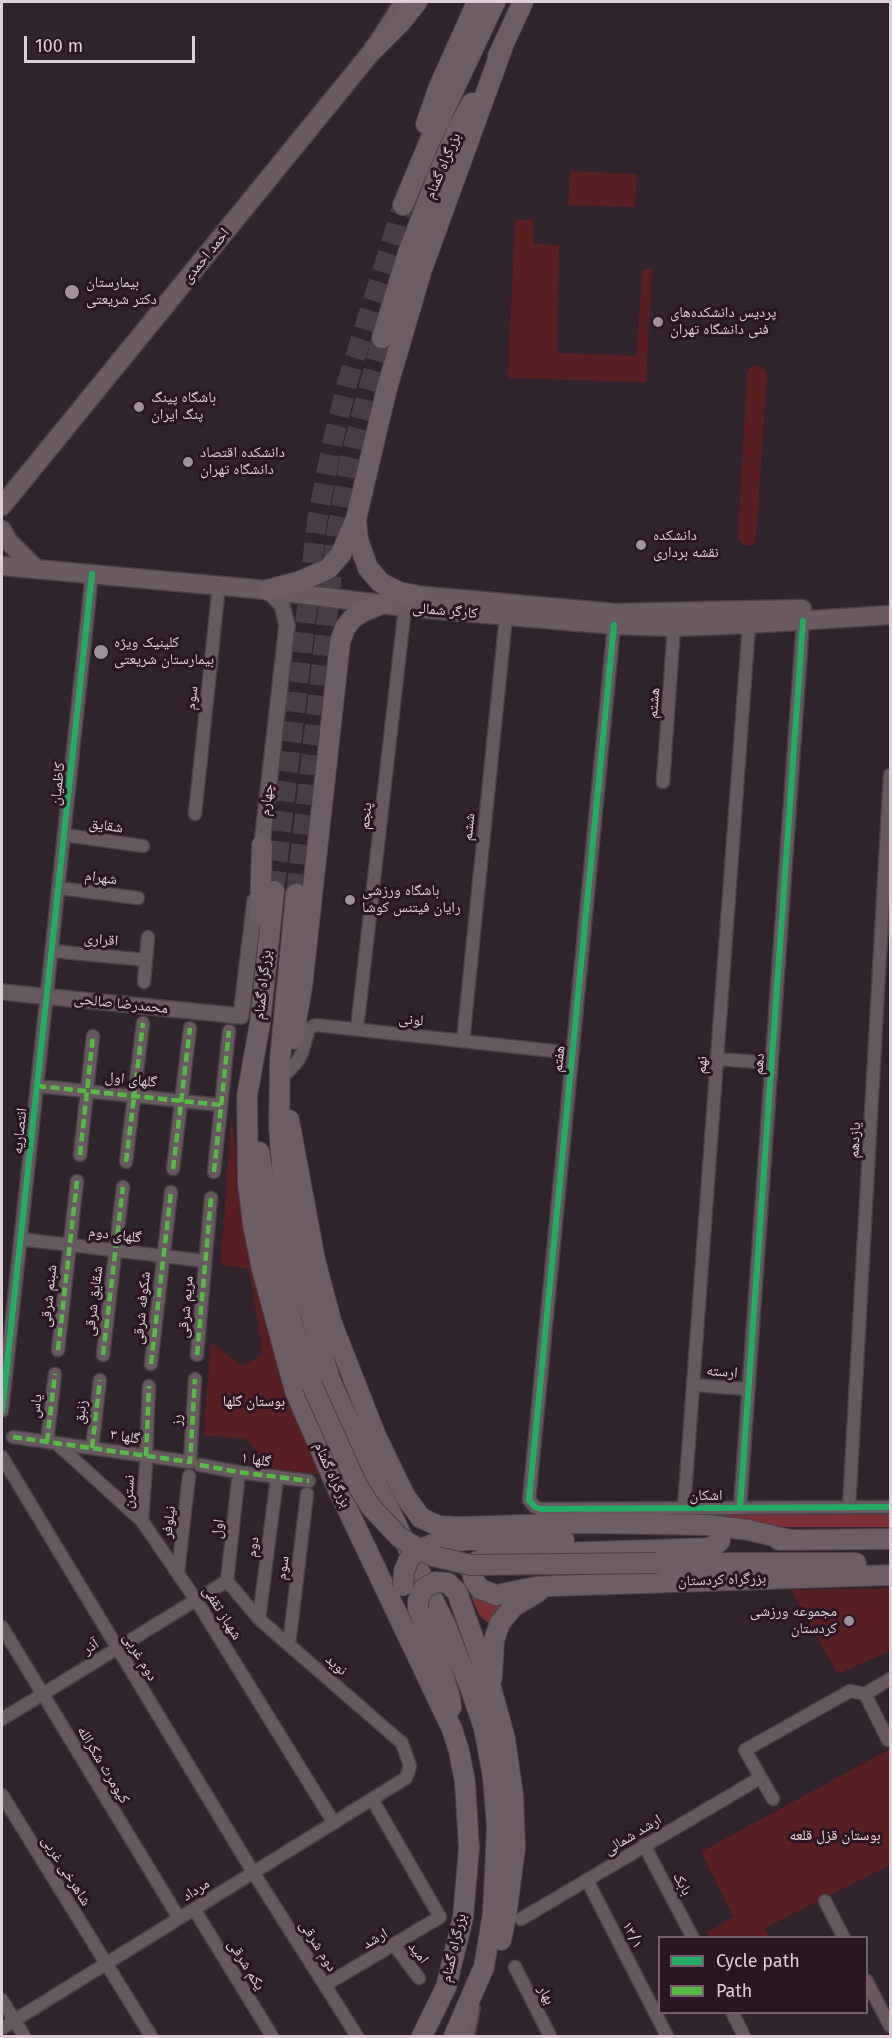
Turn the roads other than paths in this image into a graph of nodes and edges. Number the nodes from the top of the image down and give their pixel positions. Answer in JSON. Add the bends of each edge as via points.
{"nodes":[{"id":1,"x":405,"y":2,"type":"edge"},
{"id":2,"x":417,"y":2,"type":"edge"},
{"id":3,"x":477,"y":2,"type":"edge"},
{"id":4,"x":495,"y":2,"type":"edge"},
{"id":5,"x":523,"y":2,"type":"edge"},
{"id":6,"x":503,"y":46,"type":"junction"},
{"id":7,"x":374,"y":49,"type":"junction"},
{"id":8,"x":382,"y":338,"type":"tunnel mouth"},
{"id":9,"x":18,"y":485,"type":"junction"},
{"id":10,"x":2,"y":498,"type":"edge"},
{"id":11,"x":2,"y":506,"type":"edge"},
{"id":12,"x":356,"y":519,"type":"junction"},
{"id":13,"x":2,"y":523,"type":"edge"},
{"id":14,"x":2,"y":530,"type":"edge"},
{"id":15,"x":2,"y":566,"type":"edge"},
{"id":16,"x":36,"y":569,"type":"junction"},
{"id":17,"x":92,"y":574,"type":"junction"},
{"id":18,"x":219,"y":585,"type":"junction"},
{"id":19,"x":267,"y":590,"type":"junction"},
{"id":20,"x":410,"y":601,"type":"junction"},
{"id":21,"x":382,"y":604,"type":"junction"},
{"id":22,"x":891,"y":604,"type":"edge"},
{"id":23,"x":891,"y":615,"type":"edge"},
{"id":24,"x":506,"y":616,"type":"junction"},
{"id":25,"x":784,"y":617,"type":"junction"},
{"id":26,"x":749,"y":624,"type":"junction"},
{"id":27,"x":614,"y":625,"type":"junction"},
{"id":28,"x":674,"y":627,"type":"junction"},
{"id":29,"x":891,"y":775,"type":"edge"},
{"id":30,"x":663,"y":782,"type":"dead end"},
{"id":31,"x":195,"y":814,"type":"dead end"},
{"id":32,"x":65,"y":835,"type":"junction"},
{"id":33,"x":261,"y":845,"type":"junction"},
{"id":34,"x":143,"y":846,"type":"dead end"},
{"id":35,"x":59,"y":888,"type":"junction"},
{"id":36,"x":274,"y":891,"type":"tunnel mouth"},
{"id":37,"x":296,"y":894,"type":"tunnel mouth"},
{"id":38,"x":138,"y":898,"type":"dead end"},
{"id":39,"x":148,"y":937,"type":"dead end"},
{"id":40,"x":52,"y":951,"type":"junction"},
{"id":41,"x":146,"y":960,"type":"junction"},
{"id":42,"x":144,"y":982,"type":"dead end"},
{"id":43,"x":2,"y":992,"type":"edge"},
{"id":44,"x":48,"y":997,"type":"junction"},
{"id":45,"x":262,"y":998,"type":"junction"},
{"id":46,"x":242,"y":1016,"type":"joint"},
{"id":47,"x":143,"y":1023,"type":"dead end"},
{"id":48,"x":260,"y":1023,"type":"junction"},
{"id":49,"x":190,"y":1028,"type":"dead end"},
{"id":50,"x":357,"y":1029,"type":"junction"},
{"id":51,"x":229,"y":1031,"type":"dead end"},
{"id":52,"x":93,"y":1036,"type":"dead end"},
{"id":53,"x":463,"y":1041,"type":"junction"},
{"id":54,"x":572,"y":1053,"type":"junction"},
{"id":55,"x":717,"y":1059,"type":"junction"},
{"id":56,"x":771,"y":1063,"type":"junction"},
{"id":57,"x":279,"y":1075,"type":"junction"},
{"id":58,"x":38,"y":1086,"type":"junction"},
{"id":59,"x":87,"y":1091,"type":"junction"},
{"id":60,"x":135,"y":1095,"type":"junction"},
{"id":61,"x":182,"y":1101,"type":"junction"},
{"id":62,"x":221,"y":1105,"type":"junction"},
{"id":63,"x":80,"y":1155,"type":"dead end"},
{"id":64,"x":126,"y":1162,"type":"dead end"},
{"id":65,"x":173,"y":1169,"type":"dead end"},
{"id":66,"x":214,"y":1172,"type":"dead end"},
{"id":67,"x":77,"y":1181,"type":"dead end"},
{"id":68,"x":123,"y":1187,"type":"dead end"},
{"id":69,"x":171,"y":1192,"type":"dead end"},
{"id":70,"x":211,"y":1198,"type":"dead end"},
{"id":71,"x":20,"y":1239,"type":"junction"},
{"id":72,"x":70,"y":1245,"type":"junction"},
{"id":73,"x":115,"y":1250,"type":"junction"},
{"id":74,"x":163,"y":1256,"type":"junction"},
{"id":75,"x":205,"y":1261,"type":"junction"},
{"id":76,"x":58,"y":1350,"type":"dead end"},
{"id":77,"x":103,"y":1355,"type":"dead end"},
{"id":78,"x":197,"y":1355,"type":"dead end"},
{"id":79,"x":151,"y":1364,"type":"dead end"},
{"id":80,"x":55,"y":1374,"type":"dead end"},
{"id":81,"x":195,"y":1379,"type":"dead end"},
{"id":82,"x":100,"y":1380,"type":"dead end"},
{"id":83,"x":693,"y":1384,"type":"junction"},
{"id":84,"x":149,"y":1386,"type":"dead end"},
{"id":85,"x":748,"y":1389,"type":"junction"},
{"id":86,"x":2,"y":1411,"type":"edge"},
{"id":87,"x":13,"y":1437,"type":"dead end"},
{"id":88,"x":52,"y":1442,"type":"junction"},
{"id":89,"x":92,"y":1448,"type":"junction"},
{"id":90,"x":2,"y":1457,"type":"edge"},
{"id":91,"x":146,"y":1460,"type":"junction"},
{"id":92,"x":195,"y":1463,"type":"junction"},
{"id":93,"x":189,"y":1476,"type":"dead end"},
{"id":94,"x":277,"y":1478,"type":"junction"},
{"id":95,"x":238,"y":1481,"type":"dead end"},
{"id":96,"x":309,"y":1481,"type":"dead end"},
{"id":97,"x":307,"y":1494,"type":"dead end"},
{"id":98,"x":528,"y":1496,"type":"joint"},
{"id":99,"x":849,"y":1507,"type":"junction"},
{"id":100,"x":891,"y":1507,"type":"edge"},
{"id":101,"x":684,"y":1508,"type":"junction"},
{"id":102,"x":740,"y":1508,"type":"junction"},
{"id":103,"x":142,"y":1521,"type":"junction"},
{"id":104,"x":891,"y":1539,"type":"edge"},
{"id":105,"x":790,"y":1540,"type":"junction"},
{"id":106,"x":720,"y":1541,"type":"junction"},
{"id":107,"x":891,"y":1563,"type":"edge"},
{"id":108,"x":178,"y":1572,"type":"junction"},
{"id":109,"x":891,"y":1575,"type":"edge"},
{"id":110,"x":226,"y":1581,"type":"junction"},
{"id":111,"x":554,"y":1586,"type":"junction"},
{"id":112,"x":196,"y":1600,"type":"junction"},
{"id":113,"x":259,"y":1619,"type":"junction"},
{"id":114,"x":2,"y":1627,"type":"edge"},
{"id":115,"x":289,"y":1645,"type":"junction"},
{"id":116,"x":117,"y":1648,"type":"junction"},
{"id":117,"x":891,"y":1679,"type":"edge"},
{"id":118,"x":491,"y":1688,"type":"junction"},
{"id":119,"x":42,"y":1694,"type":"junction"},
{"id":120,"x":865,"y":1694,"type":"junction"},
{"id":121,"x":2,"y":1719,"type":"edge"},
{"id":122,"x":452,"y":1729,"type":"junction"},
{"id":123,"x":888,"y":1740,"type":"dead end"},
{"id":124,"x":406,"y":1778,"type":"joint"},
{"id":125,"x":760,"y":1778,"type":"junction"},
{"id":126,"x":2,"y":1795,"type":"edge"},
{"id":127,"x":372,"y":1799,"type":"junction"},
{"id":128,"x":773,"y":1799,"type":"dead end"},
{"id":129,"x":334,"y":1823,"type":"junction"},
{"id":130,"x":644,"y":1845,"type":"junction"},
{"id":131,"x":253,"y":1872,"type":"junction"},
{"id":132,"x":587,"y":1880,"type":"junction"},
{"id":133,"x":825,"y":1901,"type":"dead end"},
{"id":134,"x":194,"y":1909,"type":"junction"},
{"id":135,"x":179,"y":1918,"type":"junction"},
{"id":136,"x":521,"y":1919,"type":"dead end"},
{"id":137,"x":692,"y":1936,"type":"edge"},
{"id":138,"x":843,"y":1936,"type":"edge"},
{"id":139,"x":394,"y":1945,"type":"junction"},
{"id":140,"x":106,"y":1964,"type":"junction"},
{"id":141,"x":484,"y":1967,"type":"junction"},
{"id":142,"x":515,"y":1967,"type":"dead end"},
{"id":143,"x":418,"y":1978,"type":"dead end"},
{"id":144,"x":868,"y":1982,"type":"edge"},
{"id":145,"x":325,"y":1986,"type":"junction"},
{"id":146,"x":472,"y":1998,"type":"junction"},
{"id":147,"x":2,"y":2000,"type":"edge"},
{"id":148,"x":732,"y":2014,"type":"edge"},
{"id":149,"x":14,"y":2020,"type":"junction"},
{"id":150,"x":891,"y":2026,"type":"edge"},
{"id":151,"x":2,"y":2028,"type":"edge"},
{"id":152,"x":24,"y":2037,"type":"edge"},
{"id":153,"x":151,"y":2037,"type":"edge"},
{"id":154,"x":272,"y":2037,"type":"edge"},
{"id":155,"x":357,"y":2037,"type":"edge"},
{"id":156,"x":422,"y":2037,"type":"edge"},
{"id":157,"x":454,"y":2037,"type":"edge"},
{"id":158,"x":466,"y":2037,"type":"edge"},
{"id":159,"x":550,"y":2037,"type":"edge"},
{"id":160,"x":667,"y":2037,"type":"edge"},
{"id":161,"x":744,"y":2037,"type":"edge"}],
"edges":[{"from":1,"to":7,"type":"main road","name":"احمد احمدی"},
{"from":2,"to":7,"type":"highway"},
{"from":3,"to":4,"type":"highway","name":"بزرگراه گمنام","via":[[439,87],[403,205]]},
{"from":5,"to":6,"type":"highway","name":"بزرگراه گمنام"},
{"from":6,"to":8,"type":"highway","name":"بزرگراه گمنام","via":[[459,126],[436,180]]},
{"from":6,"to":12,"type":"highway","via":[[422,270],[387,388]]},
{"from":7,"to":9,"type":"main road","name":"احمد احمدی"},
{"from":9,"to":10,"type":"main road"},
{"from":9,"to":11,"type":"main road","name":"احمد احمدی"},
{"from":9,"to":13,"type":"main road"},
{"from":12,"to":19,"type":"highway","via":[[341,554],[328,569]]},
{"from":12,"to":20,"type":"highway","via":[[358,540],[368,568],[380,582]]},
{"from":14,"to":16,"type":"main road"},
{"from":15,"to":16,"type":"main road","name":"کارگر شمالی"},
{"from":16,"to":17,"type":"main road","name":"کارگر شمالی"},
{"from":17,"to":18,"type":"main road","name":"کارگر شمالی"},
{"from":17,"to":32,"type":"street","name":"کاظمیان"},
{"from":18,"to":19,"type":"main road","name":"کارگر شمالی"},
{"from":18,"to":31,"type":"street","name":"سوم"},
{"from":19,"to":21,"type":"main road","name":"کارگر شمالی"},
{"from":19,"to":33,"type":"street","name":"چهارم","via":[[283,608],[287,626]]},
{"from":20,"to":21,"type":"main road","name":"کارگر شمالی"},
{"from":20,"to":24,"type":"main road","name":"کارگر شمالی"},
{"from":20,"to":25,"type":"main road","name":"کارگر شمالی","via":[[615,613]]},
{"from":20,"to":50,"type":"street","name":"پنجم"},
{"from":21,"to":57,"type":"highway","via":[[352,619],[340,642],[300,1009],[294,1039]]},
{"from":22,"to":25,"type":"main road","name":"کارگر شمالی"},
{"from":23,"to":25,"type":"main road","name":"کارگر شمالی"},
{"from":24,"to":27,"type":"main road","name":"کارگر شمالی"},
{"from":24,"to":53,"type":"street","name":"ششم"},
{"from":25,"to":26,"type":"main road","name":"کارگر شمالی"},
{"from":25,"to":56,"type":"street","name":"دهم"},
{"from":26,"to":28,"type":"main road","name":"کارگر شمالی"},
{"from":26,"to":55,"type":"street","name":"نهم"},
{"from":27,"to":28,"type":"main road","name":"کارگر شمالی"},
{"from":27,"to":54,"type":"street","name":"هفتم"},
{"from":28,"to":30,"type":"street","name":"هشتم"},
{"from":29,"to":99,"type":"street","name":"یازدهم"},
{"from":32,"to":34,"type":"street","name":"شقایق"},
{"from":32,"to":35,"type":"street","name":"کاظمیان"},
{"from":33,"to":45,"type":"highway","via":[[257,962]]},
{"from":33,"to":46,"type":"street","name":"چهارم"},
{"from":35,"to":38,"type":"street","name":"شهرام"},
{"from":35,"to":40,"type":"street","name":"کاظمیان"},
{"from":36,"to":45,"type":"highway","name":"بزرگراه گمنام"},
{"from":37,"to":57,"type":"highway","name":"بزرگراه گمنام"},
{"from":39,"to":41,"type":"street"},
{"from":40,"to":41,"type":"street","name":"اقراری"},
{"from":40,"to":44,"type":"street","name":"کاظمیان"},
{"from":41,"to":42,"type":"street"},
{"from":43,"to":44,"type":"street","name":"محمدرضا صالحی"},
{"from":44,"to":46,"type":"street","name":"محمدرضا صالحی"},
{"from":44,"to":58,"type":"street","name":"انتصاریه"},
{"from":45,"to":48,"type":"highway","name":"بزرگراه گمنام"},
{"from":47,"to":60,"type":"street"},
{"from":48,"to":107,"type":"highway","bridge":true,"via":[[256,1108],[261,1175],[292,1323],[312,1385],[357,1485],[371,1508],[399,1537],[433,1556],[471,1565]]},
{"from":48,"to":122,"type":"highway","name":"بزرگراه گمنام","via":[[247,1096],[248,1183],[253,1224],[278,1334],[295,1391],[334,1482]]},
{"from":49,"to":61,"type":"street"},
{"from":50,"to":53,"type":"street","name":"لونی"},
{"from":50,"to":57,"type":"street","name":"لونی","via":[[313,1025],[302,1053]]},
{"from":51,"to":62,"type":"street"},
{"from":52,"to":59,"type":"street"},
{"from":53,"to":54,"type":"street","name":"لونی"},
{"from":54,"to":98,"type":"street","name":"هفتم"},
{"from":55,"to":56,"type":"street"},
{"from":55,"to":83,"type":"street","name":"نهم"},
{"from":56,"to":85,"type":"street","name":"دهم"},
{"from":57,"to":105,"type":"highway","via":[[315,1260],[332,1324],[376,1436],[405,1496],[421,1518],[439,1526],[461,1527],[584,1523],[708,1525]]},
{"from":57,"to":141,"type":"highway","name":"بزرگراه گمنام","via":[[282,1177],[296,1263],[330,1380],[445,1624],[489,1751],[497,1828],[493,1913]]},
{"from":58,"to":59,"type":"street","name":"گلهای اول"},
{"from":58,"to":71,"type":"street","name":"انتصاریه"},
{"from":59,"to":60,"type":"street","name":"گلهای اول"},
{"from":59,"to":63,"type":"street"},
{"from":60,"to":61,"type":"street","name":"گلهای اول"},
{"from":60,"to":64,"type":"street"},
{"from":61,"to":62,"type":"street","name":"گلهای اول"},
{"from":61,"to":65,"type":"street"},
{"from":62,"to":66,"type":"street"},
{"from":67,"to":72,"type":"street","name":"شبنم شرقی"},
{"from":68,"to":73,"type":"street","name":"شقایق شرقی"},
{"from":69,"to":74,"type":"street","name":"شکوفه شرقی"},
{"from":70,"to":75,"type":"street","name":"مریم شرقی"},
{"from":71,"to":72,"type":"street","name":"گلهای دوم"},
{"from":71,"to":86,"type":"street","name":"انتصاریه"},
{"from":72,"to":73,"type":"street","name":"گلهای دوم"},
{"from":72,"to":76,"type":"street","name":"شبنم شرقی"},
{"from":73,"to":74,"type":"street","name":"گلهای دوم"},
{"from":73,"to":77,"type":"street","name":"شقایق شرقی"},
{"from":74,"to":75,"type":"street","name":"گلهای دوم"},
{"from":74,"to":79,"type":"street","name":"شکوفه شرقی"},
{"from":75,"to":78,"type":"street","name":"مریم شرقی"},
{"from":80,"to":88,"type":"street","name":"یاس"},
{"from":81,"to":92,"type":"street","name":"رز"},
{"from":82,"to":89,"type":"street","name":"زنبق"},
{"from":83,"to":85,"type":"street","name":"ارسته"},
{"from":83,"to":101,"type":"street","name":"نهم"},
{"from":84,"to":91,"type":"street","name":"نسترن"},
{"from":85,"to":102,"type":"street","name":"دهم"},
{"from":87,"to":88,"type":"street","name":"گلها ۳"},
{"from":88,"to":89,"type":"street","name":"گلها ۳"},
{"from":88,"to":103,"type":"street","name":"شهباز ثقفی"},
{"from":89,"to":91,"type":"street","name":"گلها ۳"},
{"from":90,"to":116,"type":"street","name":"دوم غربی"},
{"from":91,"to":92,"type":"street","name":"گلها ۳"},
{"from":91,"to":103,"type":"street","name":"نسترن"},
{"from":92,"to":94,"type":"street","name":"گلها ۱"},
{"from":93,"to":108,"type":"street","name":"نیلوفر"},
{"from":94,"to":96,"type":"street","name":"گلها ۱"},
{"from":94,"to":113,"type":"street","name":"دوم"},
{"from":95,"to":110,"type":"street","name":"اول"},
{"from":97,"to":115,"type":"street","name":"سوم"},
{"from":98,"to":101,"type":"street","name":"اشکان","via":[[541,1509]]},
{"from":99,"to":100,"type":"street","name":"اشکان"},
{"from":99,"to":102,"type":"street","name":"اشکان"},
{"from":101,"to":102,"type":"street","name":"اشکان"},
{"from":103,"to":108,"type":"street","name":"شهباز ثقفی"},
{"from":104,"to":105,"type":"highway"},
{"from":105,"to":106,"type":"highway"},
{"from":106,"to":111,"type":"highway","name":"بزرگراه کردستان","via":[[711,1548],[492,1555],[479,1560],[472,1573],[477,1585],[490,1594]]},
{"from":106,"to":122,"type":"highway","bridge":true,"via":[[466,1540],[418,1550],[404,1571],[404,1607],[441,1692]]},
{"from":108,"to":112,"type":"street","name":"شهباز ثقفی"},
{"from":109,"to":111,"type":"highway","name":"بزرگراه کردستان"},
{"from":110,"to":112,"type":"street","name":"آذر"},
{"from":110,"to":113,"type":"street","name":"نوید"},
{"from":111,"to":118,"type":"highway","via":[[518,1602],[503,1618],[494,1640]]},
{"from":112,"to":116,"type":"street","name":"آذر"},
{"from":112,"to":129,"type":"street","name":"شهباز ثقفی"},
{"from":113,"to":115,"type":"street","name":"نوید"},
{"from":114,"to":119,"type":"street","name":"کیومرث شکرالله"},
{"from":115,"to":124,"type":"street","name":"نوید","via":[[402,1743],[410,1766]]},
{"from":116,"to":119,"type":"street","name":"آذر"},
{"from":116,"to":131,"type":"street","name":"دوم غربی"},
{"from":117,"to":120,"type":"street"},
{"from":118,"to":122,"type":"highway","bridge":true,"via":[[458,1592],[448,1584],[435,1582],[423,1589],[418,1608],[450,1698]]},
{"from":118,"to":141,"type":"highway","via":[[511,1777],[515,1848],[503,1930],[496,1951]]},
{"from":119,"to":121,"type":"street","name":"آذر"},
{"from":119,"to":135,"type":"street","name":"کیومرث شکرالله"},
{"from":120,"to":123,"type":"street"},
{"from":120,"to":125,"type":"street","via":[[850,1690],[745,1750]]},
{"from":122,"to":156,"type":"highway","name":"بزرگراه گمنام","via":[[468,1813],[467,1885],[446,1987]]},
{"from":124,"to":127,"type":"street","name":"مرداد"},
{"from":125,"to":128,"type":"street"},
{"from":125,"to":130,"type":"street","name":"ارشد شمالی"},
{"from":126,"to":140,"type":"street","name":"شاهرخی غربی"},
{"from":127,"to":129,"type":"street","name":"مرداد"},
{"from":127,"to":139,"type":"street","name":"ارشد","via":[[440,1917]]},
{"from":129,"to":131,"type":"street","name":"مرداد"},
{"from":130,"to":132,"type":"street","name":"ارشد شمالی"},
{"from":130,"to":137,"type":"street","name":"بابک"},
{"from":131,"to":134,"type":"street","name":"مرداد"},
{"from":131,"to":145,"type":"street","name":"دوم شرقی"},
{"from":132,"to":136,"type":"street","name":"ارشد شمالی"},
{"from":132,"to":160,"type":"street","name":"۱۳/۱"},
{"from":133,"to":138,"type":"street"},
{"from":134,"to":135,"type":"street","name":"مرداد"},
{"from":134,"to":154,"type":"street","name":"یکم شرقی"},
{"from":135,"to":140,"type":"street","name":"مرداد"},
{"from":139,"to":143,"type":"street","name":"امید"},
{"from":139,"to":145,"type":"street","name":"ارشد"},
{"from":140,"to":149,"type":"street","name":"مرداد"},
{"from":140,"to":153,"type":"street","name":"شاهرخی غربی"},
{"from":141,"to":146,"type":"highway","name":"بزرگراه گمنام"},
{"from":142,"to":159,"type":"street","name":"بهار"},
{"from":144,"to":150,"type":"street"},
{"from":145,"to":155,"type":"street","name":"دوم شرقی"},
{"from":146,"to":157,"type":"highway","name":"بزرگراه گمنام"},
{"from":146,"to":158,"type":"main road"},
{"from":147,"to":149,"type":"street"},
{"from":148,"to":161,"type":"street"},
{"from":149,"to":151,"type":"street","name":"مرداد"},
{"from":149,"to":152,"type":"street"}]}
